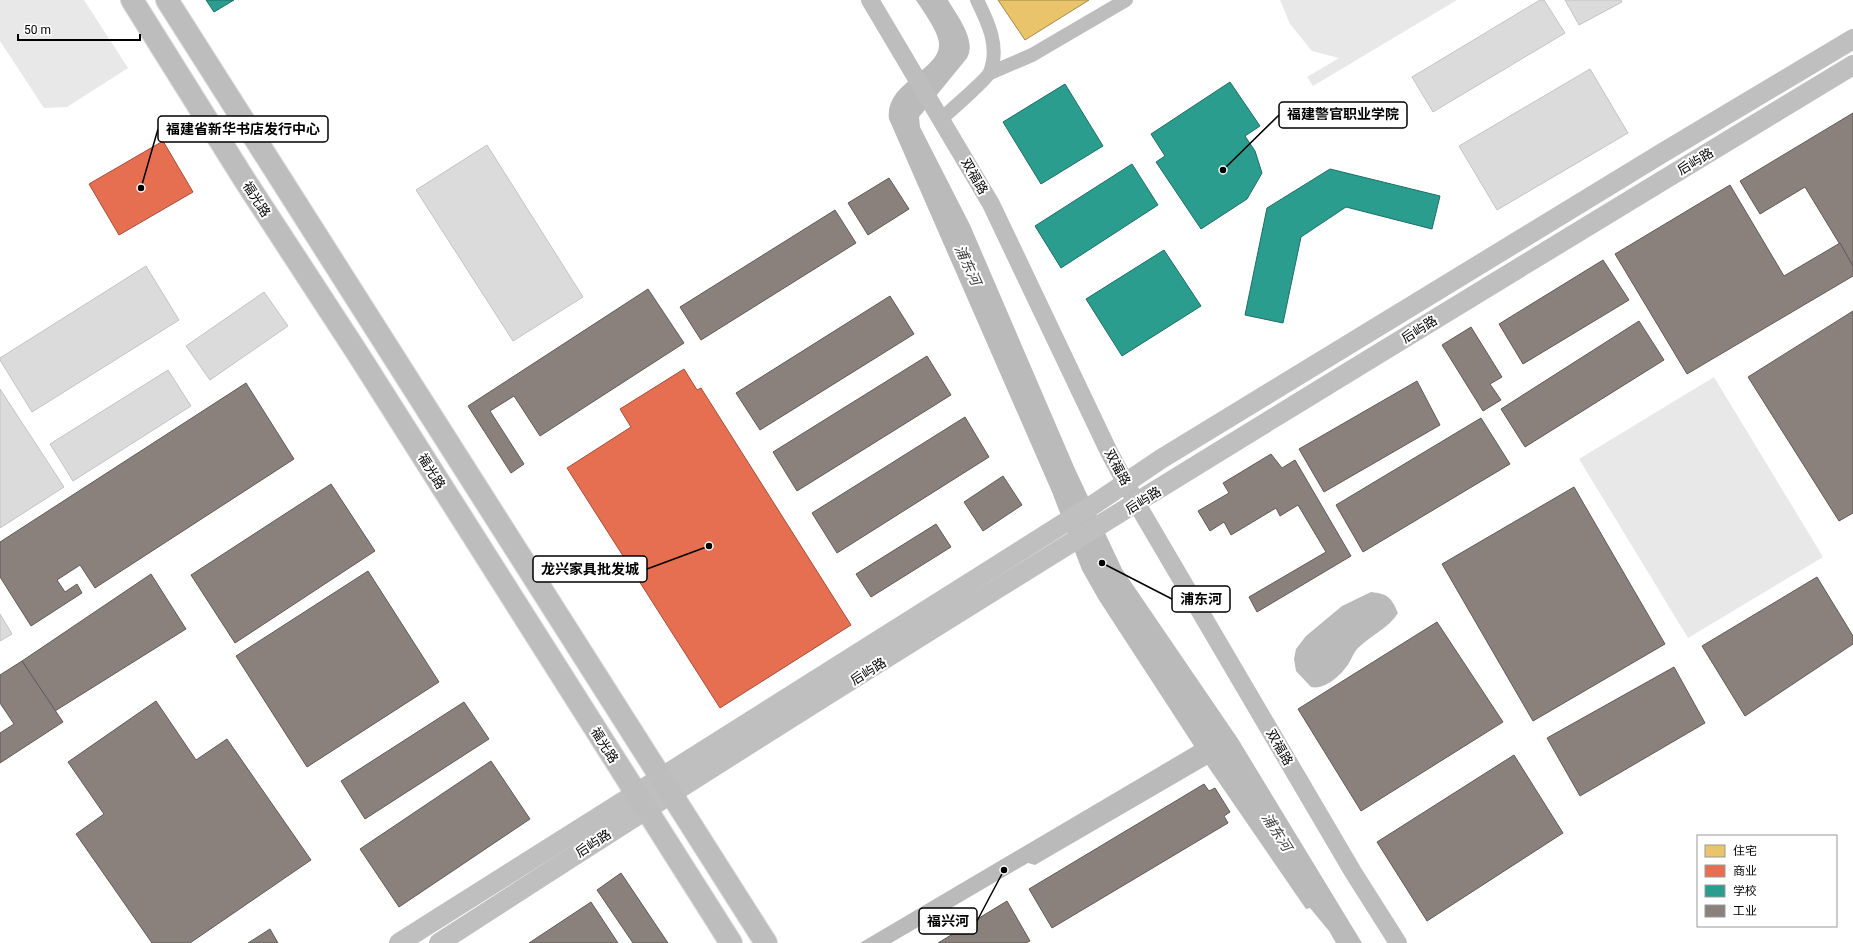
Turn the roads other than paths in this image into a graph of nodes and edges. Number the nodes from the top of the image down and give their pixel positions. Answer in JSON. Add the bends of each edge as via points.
{"nodes":[{"id":1,"x":132,"y":0,"type":"edge"},
{"id":2,"x":167,"y":0,"type":"edge"},
{"id":3,"x":870,"y":0,"type":"edge"},
{"id":4,"x":978,"y":0,"type":"edge"},
{"id":5,"x":1126,"y":0,"type":"edge"},
{"id":6,"x":1853,"y":39,"type":"edge"},
{"id":7,"x":1853,"y":66,"type":"edge"},
{"id":8,"x":990,"y":73,"type":"junction"},
{"id":9,"x":938,"y":114,"type":"junction"},
{"id":10,"x":1126,"y":483,"type":"junction"},
{"id":11,"x":1137,"y":504,"type":"junction"},
{"id":12,"x":666,"y":786,"type":"junction"},
{"id":13,"x":641,"y":801,"type":"junction"},
{"id":14,"x":399,"y":943,"type":"edge"},
{"id":15,"x":439,"y":943,"type":"edge"},
{"id":16,"x":731,"y":943,"type":"edge"},
{"id":17,"x":766,"y":943,"type":"edge"},
{"id":18,"x":1398,"y":943,"type":"edge"}],
"edges":[{"from":1,"to":13,"type":"main road","name":"福光路"},
{"from":2,"to":12,"type":"main road"},
{"from":3,"to":9,"type":"street","name":"双福路"},
{"from":4,"to":8,"type":"street","via":[[988,20],[994,47]]},
{"from":5,"to":8,"type":"street","via":[[1032,55]]},
{"from":6,"to":10,"type":"main road","name":"后屿路","via":[[1450,282]]},
{"from":7,"to":11,"type":"main road","name":"后屿路","via":[[1463,302]]},
{"from":8,"to":9,"type":"street"},
{"from":9,"to":10,"type":"street","name":"双福路","via":[[1007,235]]},
{"from":10,"to":11,"type":"street","name":"双福路"},
{"from":10,"to":12,"type":"main road","name":"后屿路"},
{"from":11,"to":12,"type":"main road","name":"后屿路"},
{"from":11,"to":18,"type":"street","name":"双福路","via":[[1353,872]]},
{"from":12,"to":13,"type":"main road","name":"后屿路"},
{"from":12,"to":17,"type":"main road"},
{"from":13,"to":14,"type":"main road","name":"后屿路"},
{"from":13,"to":15,"type":"main road","name":"后屿路"},
{"from":13,"to":16,"type":"main road","name":"福光路"}]}
